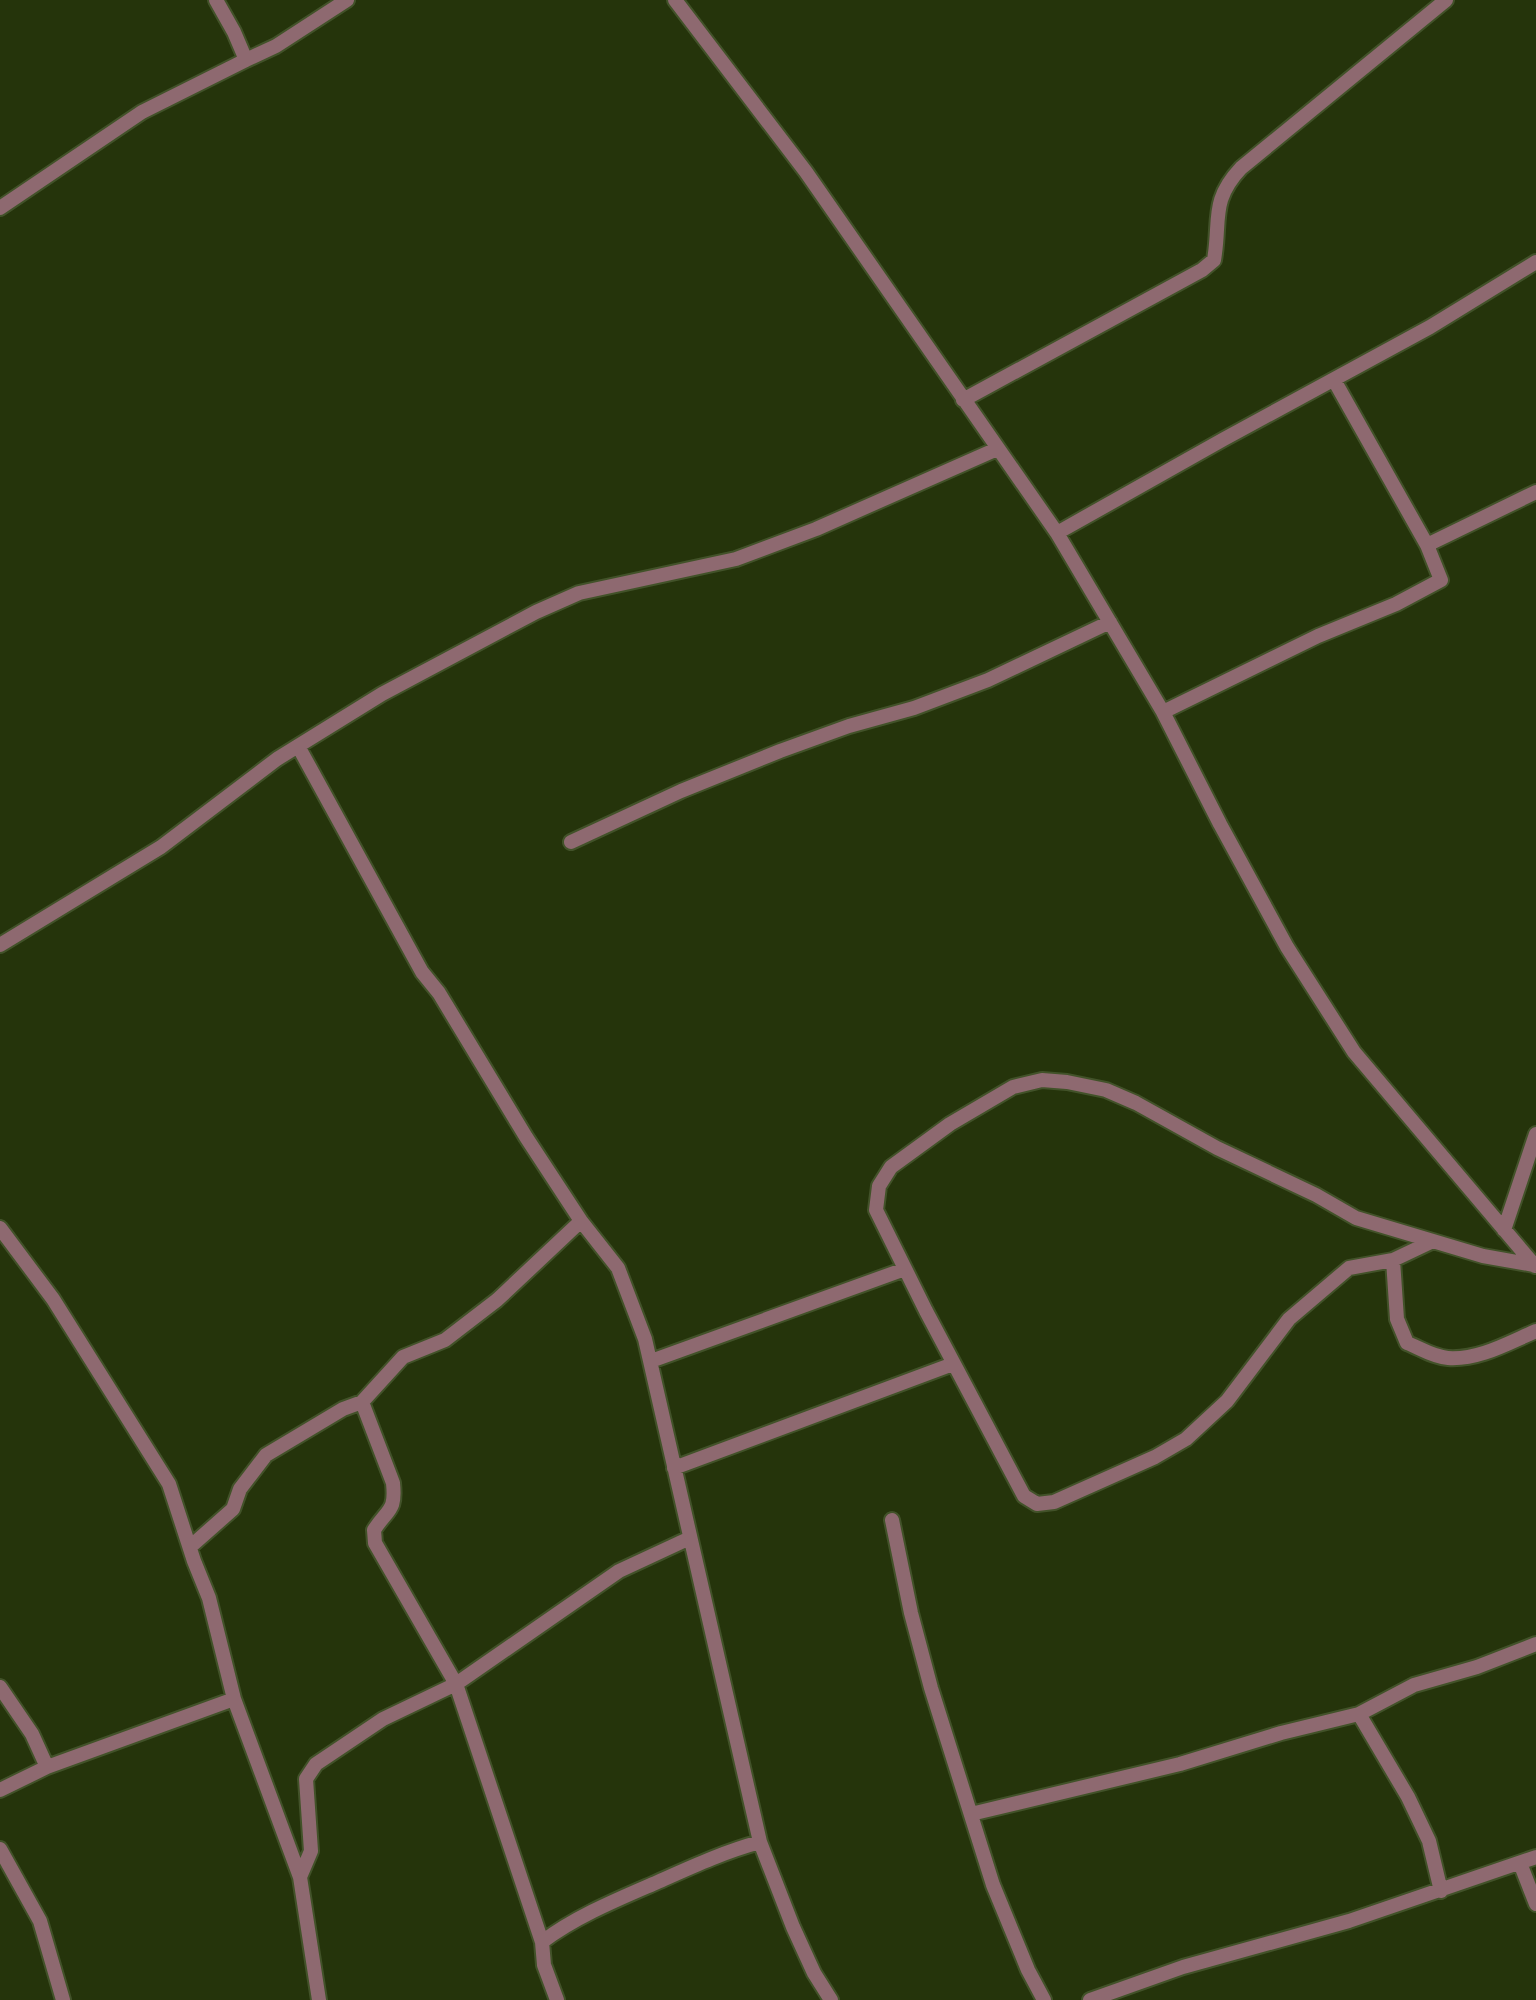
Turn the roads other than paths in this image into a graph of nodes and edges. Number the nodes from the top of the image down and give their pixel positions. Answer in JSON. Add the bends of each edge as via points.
{"nodes":[{"id":1,"x":216,"y":0,"type":"edge"},
{"id":2,"x":347,"y":0,"type":"edge"},
{"id":3,"x":675,"y":0,"type":"edge"},
{"id":4,"x":1446,"y":0,"type":"edge"},
{"id":5,"x":246,"y":61,"type":"junction"},
{"id":6,"x":0,"y":208,"type":"edge"},
{"id":7,"x":1536,"y":262,"type":"edge"},
{"id":8,"x":1334,"y":380,"type":"junction"},
{"id":9,"x":963,"y":400,"type":"junction"},
{"id":10,"x":997,"y":449,"type":"junction"},
{"id":11,"x":1536,"y":492,"type":"edge"},
{"id":12,"x":1057,"y":533,"type":"junction"},
{"id":13,"x":1427,"y":545,"type":"junction"},
{"id":14,"x":1110,"y":621,"type":"junction"},
{"id":15,"x":1163,"y":712,"type":"junction"},
{"id":16,"x":298,"y":746,"type":"junction"},
{"id":17,"x":570,"y":842,"type":"dead end"},
{"id":18,"x":0,"y":945,"type":"edge"},
{"id":19,"x":1536,"y":1134,"type":"edge"},
{"id":20,"x":581,"y":1221,"type":"junction"},
{"id":21,"x":0,"y":1228,"type":"edge"},
{"id":22,"x":1504,"y":1230,"type":"junction"},
{"id":23,"x":1433,"y":1241,"type":"junction"},
{"id":24,"x":1393,"y":1260,"type":"junction"},
{"id":25,"x":1535,"y":1266,"type":"edge"},
{"id":26,"x":905,"y":1269,"type":"junction"},
{"id":27,"x":1536,"y":1331,"type":"edge"},
{"id":28,"x":650,"y":1362,"type":"junction"},
{"id":29,"x":953,"y":1364,"type":"junction"},
{"id":30,"x":362,"y":1402,"type":"junction"},
{"id":31,"x":674,"y":1468,"type":"junction"},
{"id":32,"x":892,"y":1520,"type":"dead end"},
{"id":33,"x":690,"y":1538,"type":"junction"},
{"id":34,"x":190,"y":1547,"type":"junction"},
{"id":35,"x":1536,"y":1644,"type":"edge"},
{"id":36,"x":456,"y":1684,"type":"junction"},
{"id":37,"x":0,"y":1687,"type":"edge"},
{"id":38,"x":234,"y":1699,"type":"junction"},
{"id":39,"x":1359,"y":1714,"type":"junction"},
{"id":40,"x":47,"y":1767,"type":"junction"},
{"id":41,"x":0,"y":1790,"type":"edge"},
{"id":42,"x":971,"y":1814,"type":"junction"},
{"id":43,"x":760,"y":1842,"type":"junction"},
{"id":44,"x":0,"y":1849,"type":"edge"},
{"id":45,"x":1536,"y":1857,"type":"edge"},
{"id":46,"x":1520,"y":1863,"type":"junction"},
{"id":47,"x":300,"y":1877,"type":"junction"},
{"id":48,"x":1441,"y":1891,"type":"junction"},
{"id":49,"x":1536,"y":1904,"type":"edge"},
{"id":50,"x":542,"y":1942,"type":"junction"},
{"id":51,"x":63,"y":2000,"type":"edge"},
{"id":52,"x":319,"y":2000,"type":"edge"},
{"id":53,"x":556,"y":2000,"type":"edge"},
{"id":54,"x":831,"y":2000,"type":"edge"},
{"id":55,"x":1044,"y":2000,"type":"edge"},
{"id":56,"x":1090,"y":2000,"type":"edge"}],
"edges":[{"from":1,"to":5,"type":"street"},
{"from":2,"to":5,"type":"street"},
{"from":3,"to":9,"type":"street","via":[[806,172]]},
{"from":4,"to":9,"type":"street","via":[[1229,181],[1216,215],[1214,260],[1202,270]]},
{"from":5,"to":6,"type":"street","via":[[142,112]]},
{"from":7,"to":8,"type":"street"},
{"from":8,"to":12,"type":"street"},
{"from":8,"to":13,"type":"street"},
{"from":9,"to":10,"type":"street"},
{"from":10,"to":12,"type":"street"},
{"from":10,"to":16,"type":"street","via":[[736,559],[579,593],[382,694]]},
{"from":11,"to":13,"type":"street"},
{"from":12,"to":14,"type":"street"},
{"from":13,"to":15,"type":"street","via":[[1441,580]]},
{"from":14,"to":15,"type":"street"},
{"from":14,"to":17,"type":"street","via":[[988,680],[780,751]]},
{"from":15,"to":22,"type":"street","via":[[1287,947],[1354,1052]]},
{"from":16,"to":18,"type":"street","via":[[161,847]]},
{"from":16,"to":20,"type":"street","via":[[422,972]]},
{"from":19,"to":22,"type":"street"},
{"from":20,"to":28,"type":"street","via":[[618,1268]]},
{"from":20,"to":30,"type":"street","via":[[497,1300],[445,1340],[403,1357]]},
{"from":21,"to":34,"type":"street","via":[[53,1299],[169,1484]]},
{"from":22,"to":25,"type":"street"},
{"from":23,"to":24,"type":"street"},
{"from":23,"to":25,"type":"street"},
{"from":23,"to":26,"type":"street","via":[[1356,1217],[1106,1090],[1042,1080],[1013,1087],[950,1124],[891,1167],[879,1186],[876,1210]]},
{"from":24,"to":27,"type":"street","via":[[1397,1319],[1407,1343],[1448,1358],[1478,1356]]},
{"from":24,"to":29,"type":"street","via":[[1349,1268],[1289,1319],[1227,1401],[1186,1439],[1054,1502],[1037,1504],[1024,1496]]},
{"from":26,"to":28,"type":"street"},
{"from":26,"to":29,"type":"street"},
{"from":28,"to":31,"type":"street"},
{"from":29,"to":31,"type":"street"},
{"from":30,"to":34,"type":"street","via":[[266,1455],[240,1489],[233,1509]]},
{"from":30,"to":36,"type":"street","via":[[393,1483],[393,1507],[374,1530],[375,1543]]},
{"from":31,"to":33,"type":"street"},
{"from":32,"to":42,"type":"street","via":[[917,1638]]},
{"from":33,"to":36,"type":"street","via":[[619,1571]]},
{"from":33,"to":43,"type":"street"},
{"from":34,"to":38,"type":"street","via":[[209,1598]]},
{"from":35,"to":39,"type":"street","via":[[1414,1685]]},
{"from":36,"to":47,"type":"street","via":[[383,1719],[316,1764],[306,1779],[311,1851]]},
{"from":36,"to":50,"type":"street"},
{"from":37,"to":40,"type":"street","via":[[32,1734]]},
{"from":38,"to":40,"type":"street"},
{"from":38,"to":47,"type":"street"},
{"from":39,"to":42,"type":"street","via":[[1180,1764]]},
{"from":39,"to":48,"type":"street","via":[[1424,1830]]},
{"from":40,"to":41,"type":"street"},
{"from":42,"to":55,"type":"street","via":[[993,1885]]},
{"from":43,"to":50,"type":"street","via":[[621,1898]]},
{"from":43,"to":54,"type":"street","via":[[793,1927]]},
{"from":44,"to":51,"type":"street","via":[[40,1921]]},
{"from":45,"to":46,"type":"street"},
{"from":46,"to":48,"type":"street"},
{"from":46,"to":49,"type":"street"},
{"from":47,"to":52,"type":"street"},
{"from":48,"to":56,"type":"street"},
{"from":50,"to":53,"type":"street"}]}
